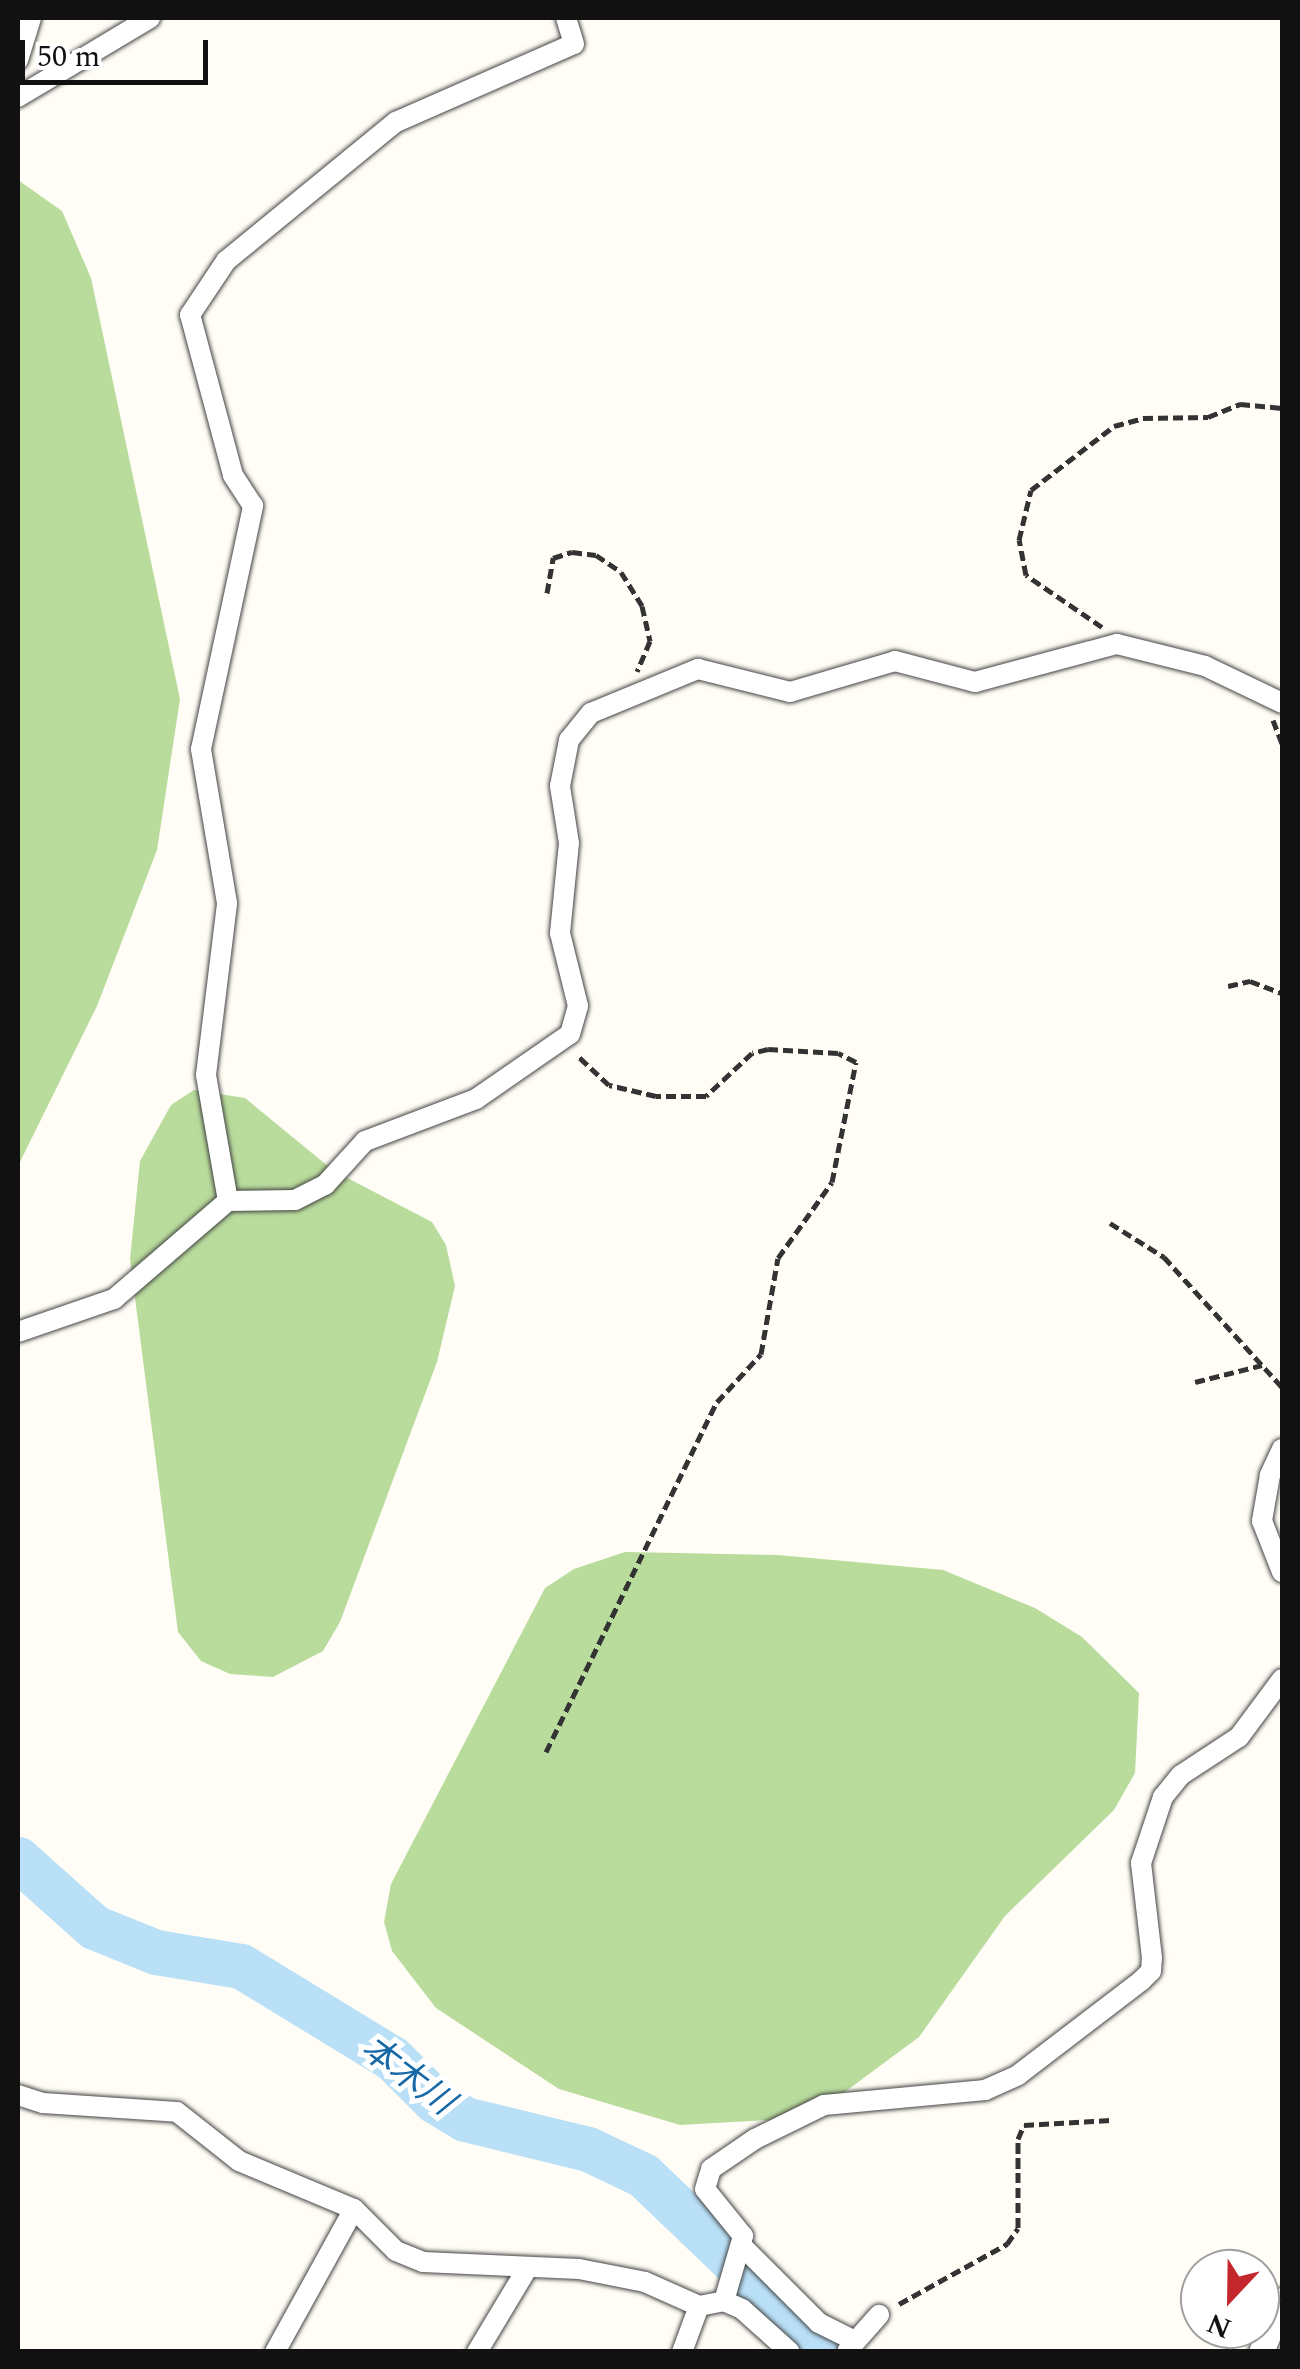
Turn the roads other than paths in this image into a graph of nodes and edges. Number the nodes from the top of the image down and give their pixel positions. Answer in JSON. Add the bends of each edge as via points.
{"nodes":[{"id":1,"x":31,"y":18,"type":"edge"},
{"id":2,"x":150,"y":18,"type":"edge"},
{"id":3,"x":566,"y":18,"type":"edge"},
{"id":4,"x":18,"y":60,"type":"edge"},
{"id":5,"x":18,"y":97,"type":"edge"},
{"id":6,"x":1282,"y":703,"type":"edge"},
{"id":7,"x":228,"y":1201,"type":"junction"},
{"id":8,"x":18,"y":1332,"type":"edge"},
{"id":9,"x":1282,"y":1449,"type":"edge"},
{"id":10,"x":1282,"y":1572,"type":"edge"},
{"id":11,"x":1282,"y":1679,"type":"edge"},
{"id":12,"x":18,"y":2094,"type":"edge"},
{"id":13,"x":354,"y":2209,"type":"junction"},
{"id":14,"x":742,"y":2246,"type":"junction"},
{"id":15,"x":528,"y":2268,"type":"junction"},
{"id":16,"x":724,"y":2302,"type":"junction"},
{"id":17,"x":699,"y":2306,"type":"junction"},
{"id":18,"x":878,"y":2316,"type":"road end"},
{"id":19,"x":851,"y":2346,"type":"edge"},
{"id":20,"x":275,"y":2352,"type":"edge"},
{"id":21,"x":477,"y":2352,"type":"edge"},
{"id":22,"x":682,"y":2352,"type":"edge"},
{"id":23,"x":790,"y":2352,"type":"edge"}],
"edges":[{"from":1,"to":4,"type":"street"},
{"from":2,"to":5,"type":"street"},
{"from":3,"to":7,"type":"street","via":[[574,44],[396,122],[226,261],[190,314],[233,475],[253,506],[201,749],[227,903],[206,1075]]},
{"from":6,"to":7,"type":"street","via":[[1205,666],[1117,644],[975,682],[914,664],[876,662],[790,692],[698,669],[605,708],[578,723],[562,757],[569,843],[560,933],[578,1006],[570,1034],[476,1098],[365,1141],[324,1185],[294,1200]]},
{"from":7,"to":8,"type":"street","via":[[114,1298]]},
{"from":9,"to":10,"type":"street","via":[[1262,1520]]},
{"from":11,"to":14,"type":"street","via":[[1239,1737],[1181,1776],[1155,1815],[1141,1863],[1151,1972],[1018,2075],[985,2090],[824,2105],[754,2139],[711,2170],[705,2188],[742,2236]]},
{"from":12,"to":13,"type":"street","via":[[42,2103],[177,2112],[240,2161]]},
{"from":13,"to":15,"type":"street","via":[[396,2250],[424,2262]]},
{"from":13,"to":20,"type":"street"},
{"from":14,"to":16,"type":"street"},
{"from":14,"to":19,"type":"street"},
{"from":15,"to":17,"type":"street","via":[[645,2282]]},
{"from":15,"to":21,"type":"street"},
{"from":16,"to":17,"type":"street"},
{"from":16,"to":23,"type":"street"},
{"from":17,"to":22,"type":"street"},
{"from":18,"to":19,"type":"street"}]}
